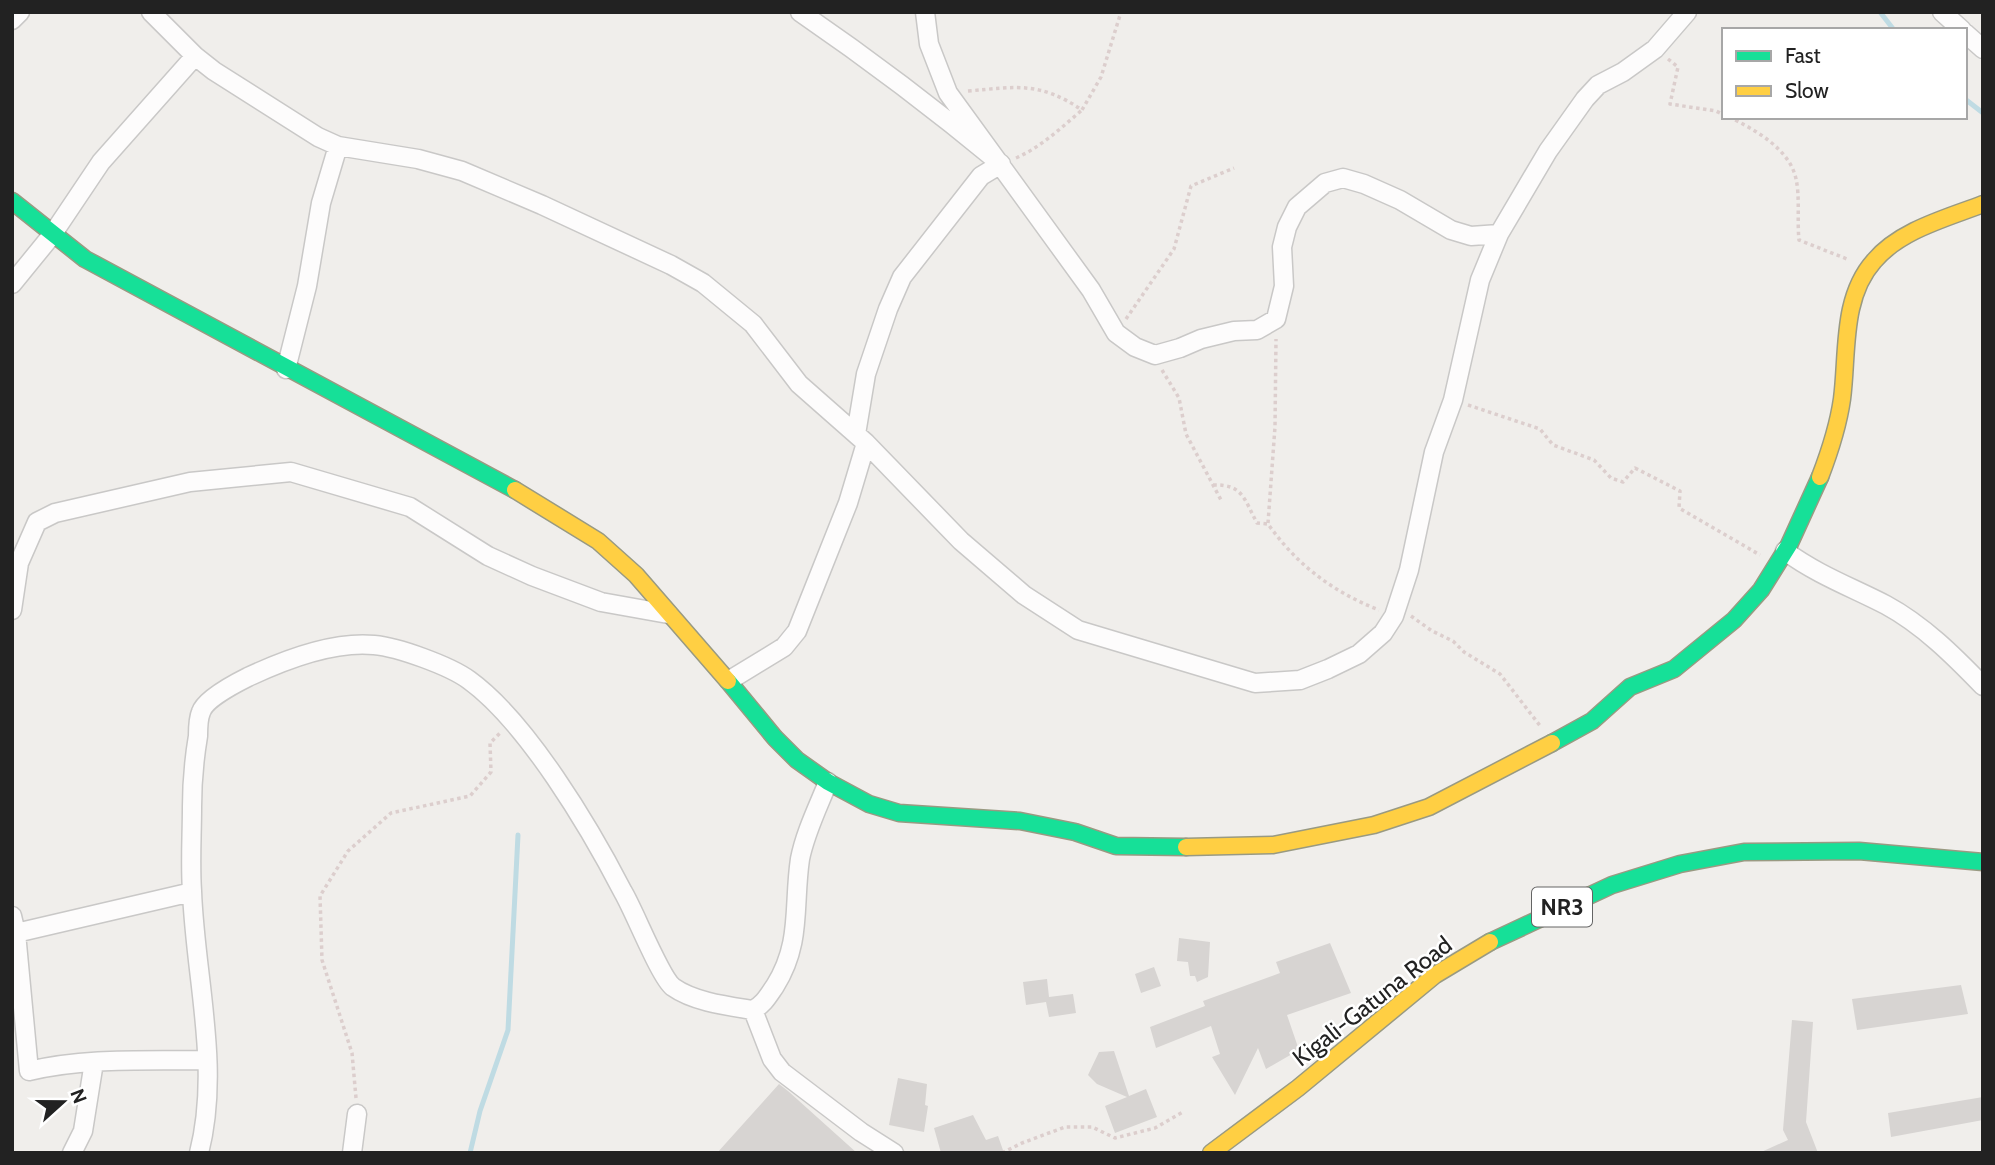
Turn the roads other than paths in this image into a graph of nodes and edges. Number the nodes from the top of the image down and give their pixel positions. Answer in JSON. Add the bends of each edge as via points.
{"nodes":[{"id":1,"x":20,"y":12,"type":"edge"},
{"id":2,"x":151,"y":12,"type":"edge"},
{"id":3,"x":800,"y":12,"type":"edge"},
{"id":4,"x":925,"y":12,"type":"edge"},
{"id":5,"x":1687,"y":12,"type":"edge"},
{"id":6,"x":1942,"y":12,"type":"edge"},
{"id":7,"x":12,"y":20,"type":"edge"},
{"id":8,"x":1961,"y":28,"type":"edge"},
{"id":9,"x":1967,"y":34,"type":"edge"},
{"id":10,"x":1983,"y":49,"type":"edge"},
{"id":11,"x":195,"y":56,"type":"junction"},
{"id":12,"x":338,"y":146,"type":"junction"},
{"id":13,"x":1001,"y":164,"type":"junction"},
{"id":14,"x":12,"y":201,"type":"edge"},
{"id":15,"x":1983,"y":204,"type":"edge"},
{"id":16,"x":1499,"y":234,"type":"junction"},
{"id":17,"x":52,"y":235,"type":"junction"},
{"id":18,"x":12,"y":284,"type":"edge"},
{"id":19,"x":286,"y":369,"type":"junction"},
{"id":20,"x":861,"y":439,"type":"junction"},
{"id":21,"x":1781,"y":558,"type":"junction"},
{"id":22,"x":12,"y":610,"type":"edge"},
{"id":23,"x":668,"y":614,"type":"junction"},
{"id":24,"x":730,"y":680,"type":"junction"},
{"id":25,"x":1983,"y":686,"type":"edge"},
{"id":26,"x":828,"y":782,"type":"junction"},
{"id":27,"x":1983,"y":862,"type":"edge"},
{"id":28,"x":192,"y":892,"type":"junction"},
{"id":29,"x":14,"y":924,"type":"edge"},
{"id":30,"x":753,"y":1010,"type":"junction"},
{"id":31,"x":206,"y":1060,"type":"junction"},
{"id":32,"x":94,"y":1062,"type":"junction"},
{"id":33,"x":357,"y":1114,"type":"road end"},
{"id":34,"x":72,"y":1153,"type":"edge"},
{"id":35,"x":199,"y":1153,"type":"edge"},
{"id":36,"x":352,"y":1153,"type":"edge"},
{"id":37,"x":894,"y":1153,"type":"edge"},
{"id":38,"x":1211,"y":1153,"type":"edge"}],
"edges":[{"from":1,"to":7,"type":"street"},
{"from":2,"to":11,"type":"street"},
{"from":3,"to":13,"type":"street","via":[[929,105]]},
{"from":4,"to":13,"type":"street","via":[[929,44],[948,93]]},
{"from":5,"to":16,"type":"street","via":[[1655,49],[1598,85],[1585,99]]},
{"from":6,"to":8,"type":"street"},
{"from":9,"to":10,"type":"street"},
{"from":11,"to":12,"type":"street","via":[[289,120]]},
{"from":11,"to":17,"type":"street","via":[[101,162]]},
{"from":12,"to":19,"type":"street","via":[[321,203]]},
{"from":12,"to":20,"type":"street","via":[[418,159],[461,172],[679,269],[753,324],[799,384]]},
{"from":13,"to":16,"type":"street","via":[[1091,290],[1116,333],[1155,355],[1201,339],[1257,330],[1276,319],[1284,286],[1282,247],[1287,227],[1297,207],[1325,183],[1343,178],[1364,184],[1451,230],[1471,236]]},
{"from":13,"to":20,"type":"street","via":[[981,176],[902,277],[866,374]]},
{"from":14,"to":17,"type":"main road"},
{"from":15,"to":21,"type":"main road","via":[[1922,228],[1890,247],[1860,280],[1846,333],[1835,436]]},
{"from":16,"to":20,"type":"street","via":[[1480,280],[1453,400],[1434,452],[1409,570],[1395,612],[1383,633],[1359,654],[1300,680],[1255,683],[1078,631],[990,567]]},
{"from":17,"to":18,"type":"street"},
{"from":17,"to":19,"type":"main road","via":[[85,259]]},
{"from":19,"to":23,"type":"main road","via":[[565,519],[612,552]]},
{"from":20,"to":24,"type":"street","via":[[848,503],[797,631],[784,647]]},
{"from":21,"to":25,"type":"street","via":[[1911,621]]},
{"from":21,"to":26,"type":"main road","via":[[1734,620],[1674,669],[1630,687],[1592,721],[1429,807],[1339,834],[1273,845],[1116,846],[1020,821],[899,813],[869,804]]},
{"from":22,"to":23,"type":"street","via":[[19,563],[37,522],[55,513],[190,482],[291,471],[410,507],[488,556],[555,585],[601,602]]},
{"from":23,"to":24,"type":"main road"},
{"from":24,"to":26,"type":"main road","via":[[775,738]]},
{"from":26,"to":30,"type":"street","via":[[800,860],[790,957],[766,1000]]},
{"from":27,"to":38,"type":"main road","name":"Kigali-Gatuna Road","number":"NR3","via":[[1859,851],[1744,852],[1680,864],[1612,885],[1494,940],[1435,975]]},
{"from":28,"to":29,"type":"street"},
{"from":28,"to":30,"type":"street","via":[[192,779],[200,712],[241,680],[299,655],[375,645],[451,670],[493,699],[560,787],[609,866],[670,984],[696,997]]},
{"from":28,"to":31,"type":"street"},
{"from":29,"to":32,"type":"street","via":[[29,1071]]},
{"from":30,"to":37,"type":"street","via":[[772,1059],[782,1072]]},
{"from":31,"to":32,"type":"street"},
{"from":31,"to":35,"type":"street","via":[[207,1094]]},
{"from":32,"to":34,"type":"street","via":[[83,1131]]},
{"from":33,"to":36,"type":"street"}]}
